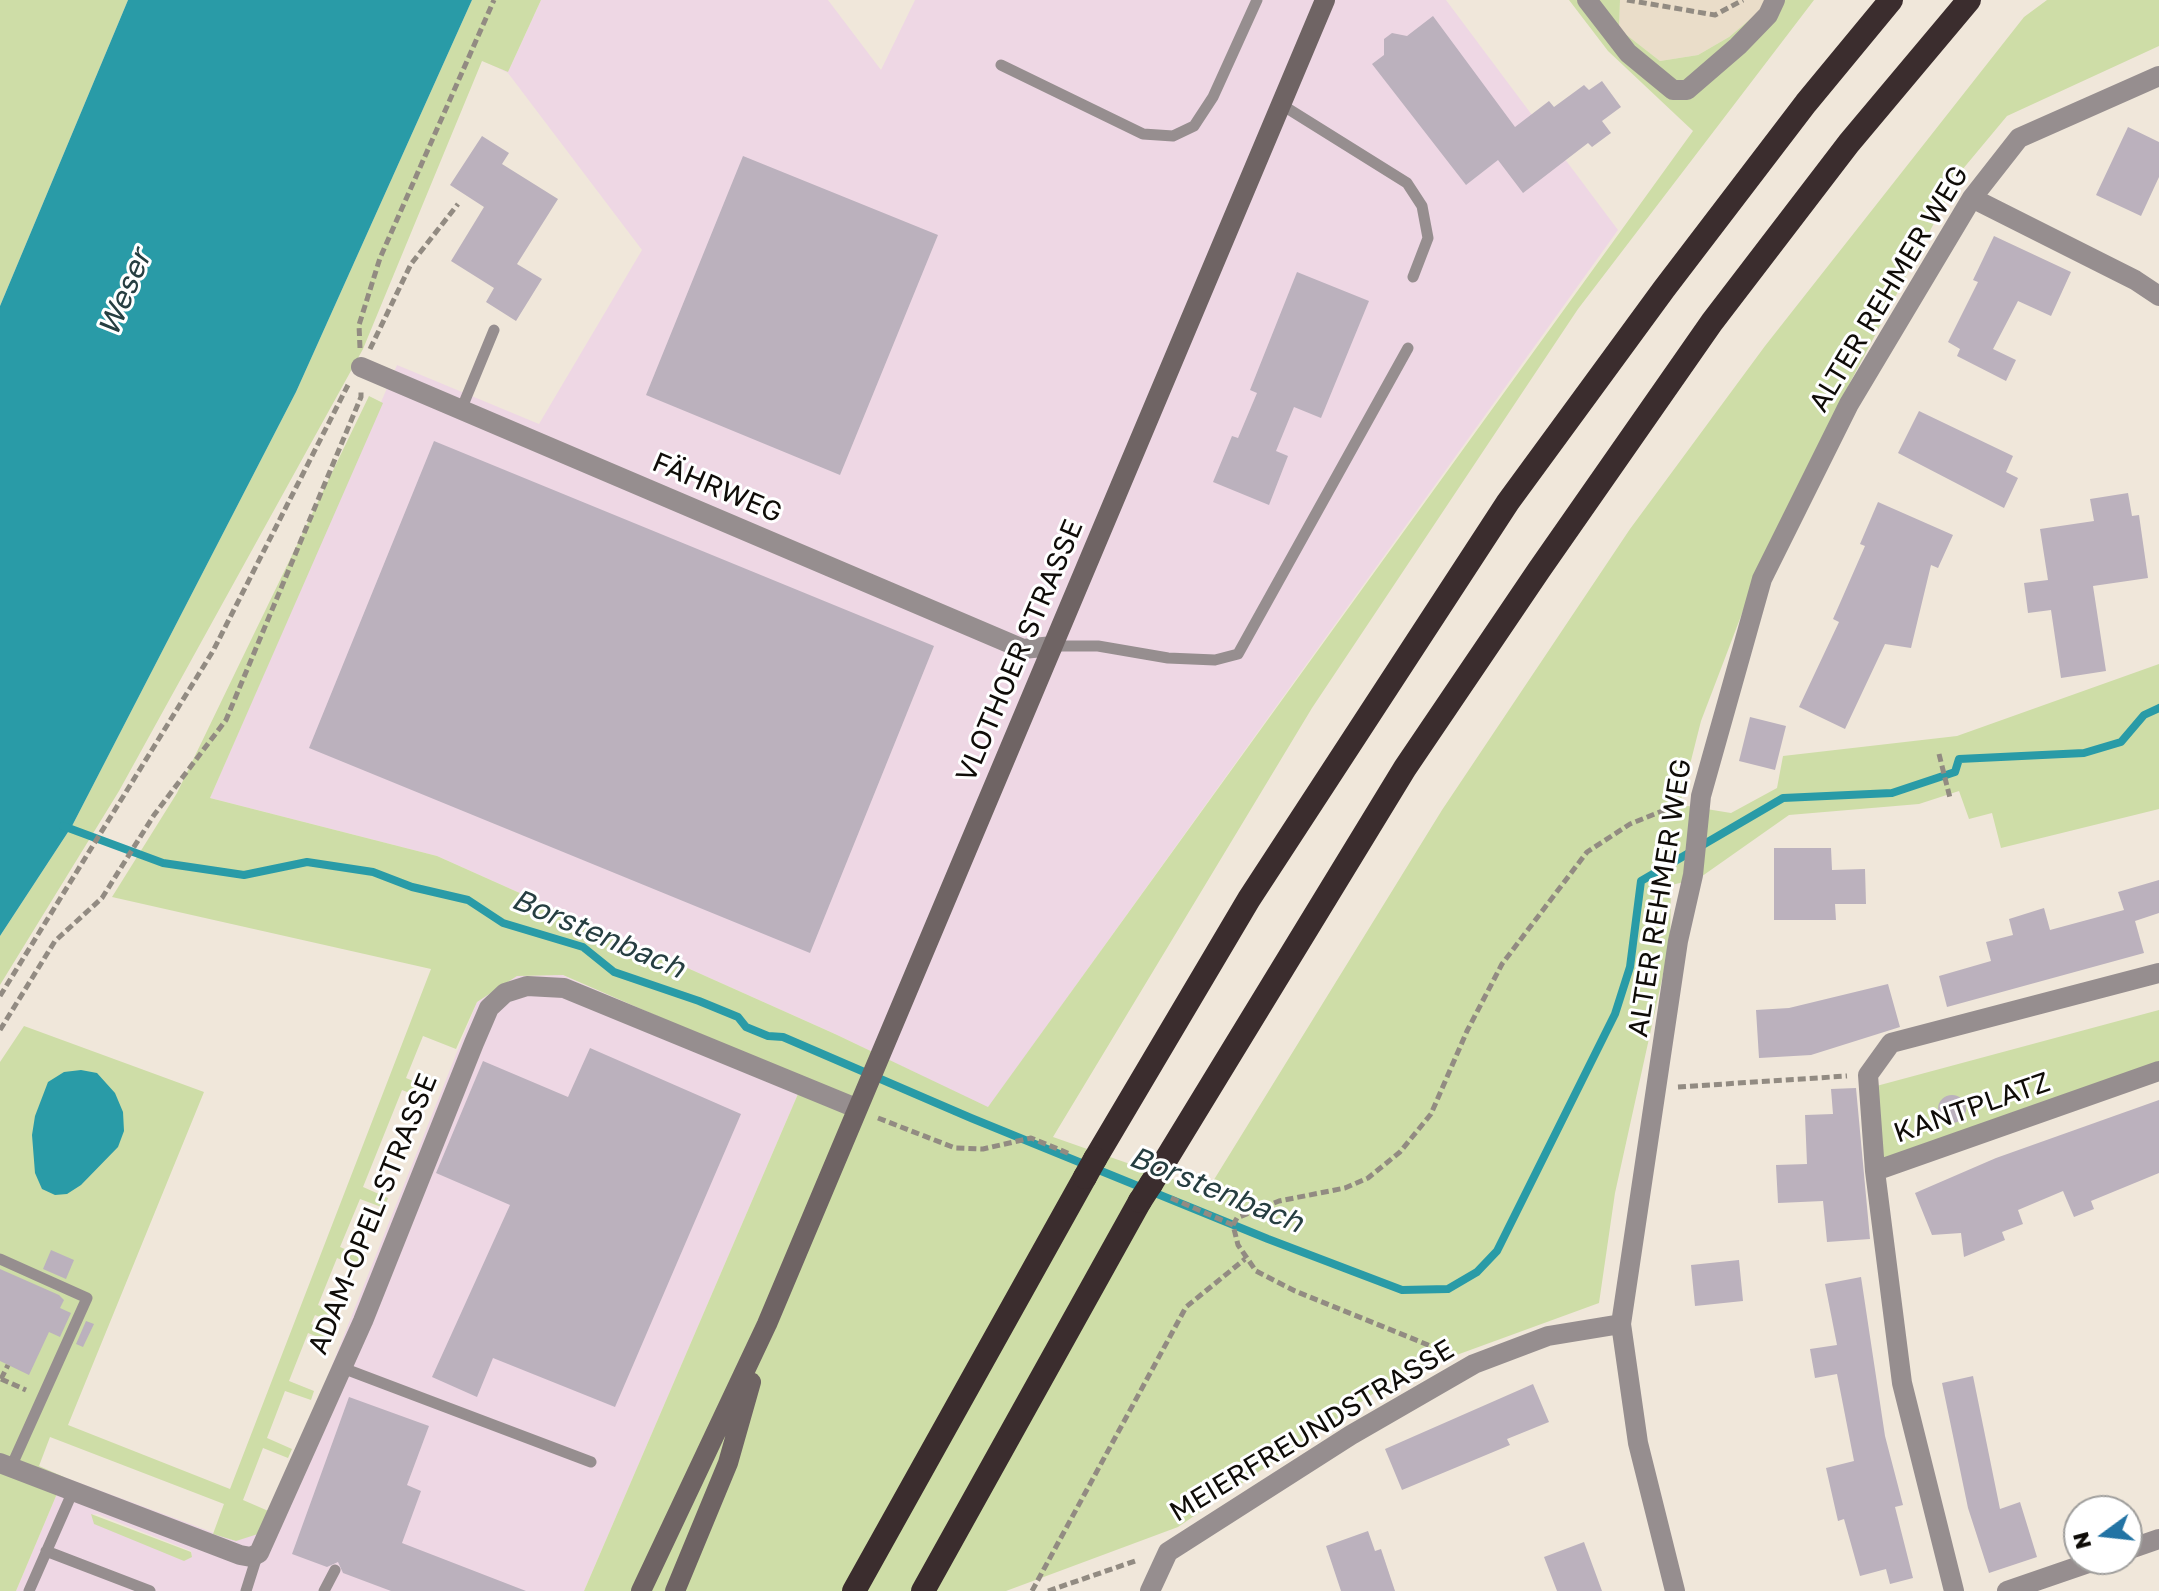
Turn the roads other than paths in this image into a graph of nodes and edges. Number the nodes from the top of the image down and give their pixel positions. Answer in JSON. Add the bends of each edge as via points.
{"nodes":[{"id":1,"x":1257,"y":0,"type":"edge"},
{"id":2,"x":1325,"y":0,"type":"edge"},
{"id":3,"x":1587,"y":0,"type":"edge"},
{"id":4,"x":1775,"y":0,"type":"edge"},
{"id":5,"x":1891,"y":0,"type":"edge"},
{"id":6,"x":1969,"y":0,"type":"edge"},
{"id":7,"x":1001,"y":65,"type":"dead end"},
{"id":8,"x":2159,"y":76,"type":"edge"},
{"id":9,"x":1282,"y":105,"type":"junction"},
{"id":10,"x":1972,"y":198,"type":"junction"},
{"id":11,"x":1413,"y":277,"type":"dead end"},
{"id":12,"x":2159,"y":296,"type":"edge"},
{"id":13,"x":494,"y":330,"type":"dead end"},
{"id":14,"x":1408,"y":348,"type":"dead end"},
{"id":15,"x":361,"y":367,"type":"road end"},
{"id":16,"x":461,"y":410,"type":"junction"},
{"id":17,"x":1053,"y":646,"type":"junction"},
{"id":18,"x":2159,"y":973,"type":"edge"},
{"id":19,"x":2159,"y":1071,"type":"edge"},
{"id":20,"x":856,"y":1108,"type":"junction"},
{"id":21,"x":1875,"y":1171,"type":"junction"},
{"id":22,"x":0,"y":1259,"type":"edge"},
{"id":23,"x":767,"y":1324,"type":"junction"},
{"id":24,"x":1621,"y":1324,"type":"junction"},
{"id":25,"x":340,"y":1367,"type":"junction"},
{"id":26,"x":591,"y":1462,"type":"dead end"},
{"id":27,"x":6,"y":1465,"type":"edge"},
{"id":28,"x":73,"y":1491,"type":"junction"},
{"id":29,"x":46,"y":1551,"type":"junction"},
{"id":30,"x":259,"y":1553,"type":"junction"},
{"id":31,"x":335,"y":1570,"type":"dead end"},
{"id":32,"x":2063,"y":1572,"type":"edge"},
{"id":33,"x":29,"y":1591,"type":"edge"},
{"id":34,"x":150,"y":1591,"type":"edge"},
{"id":35,"x":246,"y":1591,"type":"edge"},
{"id":36,"x":324,"y":1591,"type":"edge"},
{"id":37,"x":641,"y":1591,"type":"edge"},
{"id":38,"x":675,"y":1591,"type":"edge"},
{"id":39,"x":854,"y":1591,"type":"edge"},
{"id":40,"x":923,"y":1591,"type":"edge"},
{"id":41,"x":1150,"y":1591,"type":"edge"},
{"id":42,"x":1675,"y":1591,"type":"edge"},
{"id":43,"x":1954,"y":1591,"type":"edge"},
{"id":44,"x":2007,"y":1591,"type":"edge"}],
"edges":[{"from":1,"to":7,"type":"lane","via":[[1213,97],[1194,126],[1173,136],[1143,134]]},
{"from":2,"to":9,"type":"main road","name":"VLOTHOER STRASSE"},
{"from":3,"to":4,"type":"street","via":[[1628,53],[1673,90],[1687,90],[1738,46]]},
{"from":5,"to":39,"type":"highway","via":[[1664,289],[1508,502],[1249,899],[1087,1165]]},
{"from":6,"to":40,"type":"highway","via":[[1849,143],[1712,322],[1405,768]]},
{"from":8,"to":10,"type":"street","name":"ALTER REHMER WEG","via":[[2019,138]]},
{"from":9,"to":11,"type":"lane","via":[[1407,183],[1422,206],[1428,238]]},
{"from":9,"to":17,"type":"main road","name":"VLOTHOER STRASSE"},
{"from":10,"to":12,"type":"street"},
{"from":10,"to":24,"type":"street","name":"ALTER REHMER WEG","via":[[1849,404],[1762,579],[1701,796]]},
{"from":13,"to":16,"type":"lane"},
{"from":14,"to":17,"type":"lane","via":[[1238,654],[1215,660],[1168,658],[1098,646]]},
{"from":15,"to":16,"type":"street","name":"FÄHRWEG"},
{"from":16,"to":17,"type":"street","name":"FÄHRWEG","via":[[1023,649]]},
{"from":17,"to":20,"type":"main road","name":"VLOTHOER STRASSE"},
{"from":18,"to":21,"type":"street","name":"KANTPLATZ","via":[[1891,1043],[1868,1075]]},
{"from":19,"to":21,"type":"street","name":"KANTPLATZ"},
{"from":20,"to":23,"type":"main road","name":"VLOTHOER STRASSE"},
{"from":20,"to":25,"type":"street","name":"ADAM-OPEL-STRASSE","via":[[564,988],[527,986],[505,993],[489,1008],[474,1043],[371,1324]]},
{"from":21,"to":43,"type":"street","via":[[1902,1383]]},
{"from":22,"to":27,"type":"lane","via":[[87,1298]]},
{"from":23,"to":37,"type":"main road","name":"VLOTHOER STRASSE"},
{"from":23,"to":38,"type":"main road","name":"VLOTHOER STRASSE","via":[[728,1463]]},
{"from":24,"to":41,"type":"street","name":"MEIERFREUNDSTRASSE","via":[[1548,1336],[1474,1364],[1168,1552]]},
{"from":24,"to":42,"type":"street","name":"ALTER REHMER WEG","via":[[1638,1443]]},
{"from":25,"to":26,"type":"lane"},
{"from":25,"to":30,"type":"street","name":"ADAM-OPEL-STRASSE"},
{"from":27,"to":28,"type":"street"},
{"from":28,"to":29,"type":"lane"},
{"from":28,"to":30,"type":"street","via":[[240,1555]]},
{"from":29,"to":33,"type":"lane"},
{"from":29,"to":34,"type":"lane"},
{"from":30,"to":35,"type":"lane"},
{"from":31,"to":36,"type":"lane"},
{"from":32,"to":44,"type":"street"}]}
